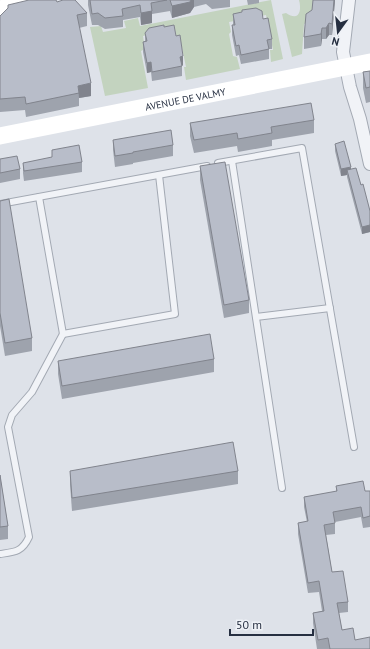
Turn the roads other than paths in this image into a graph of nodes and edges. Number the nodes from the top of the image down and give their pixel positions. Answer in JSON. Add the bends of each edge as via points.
{"nodes":[{"id":1,"x":45,"y":0,"type":"edge"},
{"id":2,"x":349,"y":0,"type":"edge"},
{"id":3,"x":0,"y":9,"type":"edge"},
{"id":4,"x":370,"y":62,"type":"edge"},
{"id":5,"x":345,"y":67,"type":"junction"},
{"id":6,"x":0,"y":136,"type":"edge"},
{"id":7,"x":232,"y":161,"type":"junction"},
{"id":8,"x":370,"y":164,"type":"edge"},
{"id":9,"x":159,"y":174,"type":"junction"},
{"id":10,"x":39,"y":197,"type":"junction"},
{"id":11,"x":0,"y":204,"type":"edge"},
{"id":12,"x":330,"y":308,"type":"junction"},
{"id":13,"x":256,"y":317,"type":"junction"},
{"id":14,"x":63,"y":334,"type":"junction"},
{"id":15,"x":354,"y":447,"type":"dead end"},
{"id":16,"x":282,"y":488,"type":"dead end"},
{"id":17,"x":0,"y":554,"type":"edge"}],
"edges":[{"from":1,"to":3,"type":"main road"},
{"from":2,"to":5,"type":"street","via":[[343,52]]},
{"from":4,"to":5,"type":"main road","name":"AVENUE DE VALMY"},
{"from":5,"to":6,"type":"main road","name":"AVENUE DE VALMY"},
{"from":5,"to":8,"type":"street"},
{"from":7,"to":9,"type":"lane"},
{"from":7,"to":12,"type":"lane","via":[[302,148]]},
{"from":7,"to":13,"type":"lane"},
{"from":9,"to":10,"type":"lane"},
{"from":9,"to":14,"type":"lane","via":[[175,314]]},
{"from":10,"to":11,"type":"lane"},
{"from":10,"to":14,"type":"lane"},
{"from":12,"to":13,"type":"lane"},
{"from":12,"to":15,"type":"lane"},
{"from":13,"to":16,"type":"lane"},
{"from":14,"to":17,"type":"lane","via":[[32,392],[12,415],[8,427],[29,537],[25,545],[17,551]]}]}
